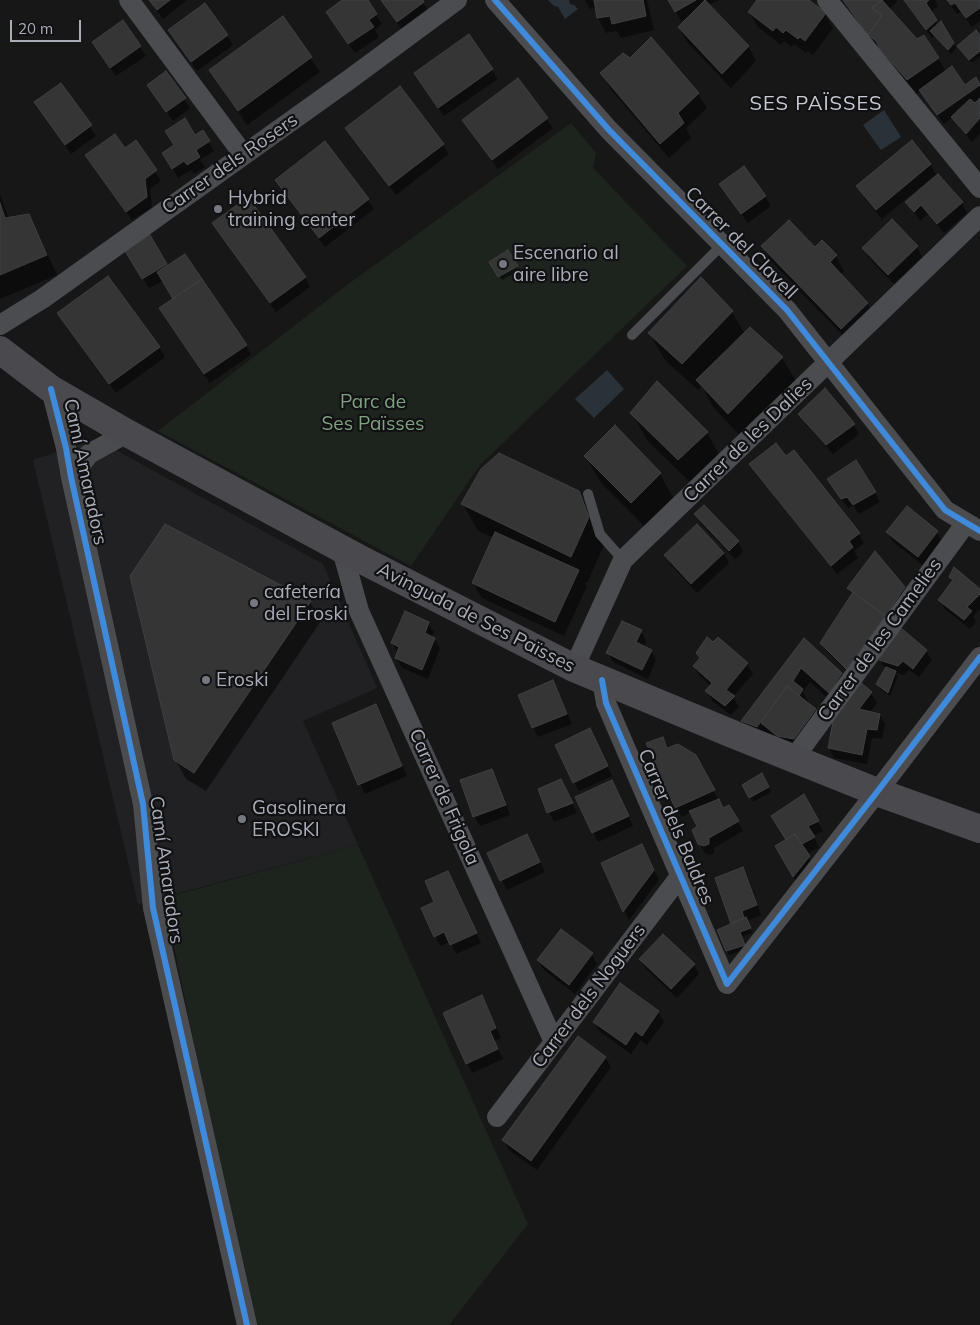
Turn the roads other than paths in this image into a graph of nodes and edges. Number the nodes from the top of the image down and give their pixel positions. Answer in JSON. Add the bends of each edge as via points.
{"nodes":[{"id":1,"x":129,"y":0,"type":"edge"},
{"id":2,"x":457,"y":0,"type":"edge"},
{"id":3,"x":496,"y":0,"type":"edge"},
{"id":4,"x":827,"y":0,"type":"edge"},
{"id":5,"x":243,"y":154,"type":"junction"},
{"id":6,"x":980,"y":188,"type":"edge"},
{"id":7,"x":980,"y":216,"type":"edge"},
{"id":8,"x":722,"y":245,"type":"junction"},
{"id":9,"x":0,"y":325,"type":"edge"},
{"id":10,"x":632,"y":335,"type":"dead end"},
{"id":11,"x":0,"y":350,"type":"edge"},
{"id":12,"x":828,"y":363,"type":"junction"},
{"id":13,"x":52,"y":389,"type":"junction"},
{"id":14,"x":127,"y":433,"type":"junction"},
{"id":15,"x":71,"y":477,"type":"junction"},
{"id":16,"x":588,"y":494,"type":"dead end"},
{"id":17,"x":973,"y":527,"type":"edge"},
{"id":18,"x":342,"y":550,"type":"junction"},
{"id":19,"x":624,"y":560,"type":"junction"},
{"id":20,"x":980,"y":657,"type":"edge"},
{"id":21,"x":574,"y":668,"type":"junction"},
{"id":22,"x":602,"y":680,"type":"junction"},
{"id":23,"x":794,"y":758,"type":"junction"},
{"id":24,"x":878,"y":792,"type":"junction"},
{"id":25,"x":980,"y":829,"type":"edge"},
{"id":26,"x":680,"y":875,"type":"junction"},
{"id":27,"x":554,"y":1042,"type":"junction"},
{"id":28,"x":497,"y":1117,"type":"dead end"},
{"id":29,"x":247,"y":1325,"type":"edge"}],
"edges":[{"from":1,"to":5,"type":"street"},
{"from":2,"to":5,"type":"street","name":"Carrer dels Rosers"},
{"from":3,"to":8,"type":"street","name":"Carrer del Clavell","via":[[609,130]]},
{"from":4,"to":6,"type":"street"},
{"from":5,"to":9,"type":"street","name":"Carrer dels Rosers","via":[[42,299]]},
{"from":7,"to":12,"type":"street","name":"Carrer de les Dalies"},
{"from":8,"to":10,"type":"lane"},
{"from":8,"to":12,"type":"street","name":"Carrer del Clavell","via":[[787,310]]},
{"from":11,"to":13,"type":"main road","name":"Avinguda de Ses Païsses"},
{"from":12,"to":17,"type":"street","name":"Carrer del Clavell","via":[[945,510]]},
{"from":12,"to":19,"type":"street","name":"Carrer de les Dalies"},
{"from":13,"to":14,"type":"main road","name":"Avinguda de Ses Païsses"},
{"from":13,"to":15,"type":"street","name":"Camí Amaradors"},
{"from":14,"to":15,"type":"street","name":"Camí Amaradors","via":[[89,454]]},
{"from":14,"to":18,"type":"main road","name":"Avinguda de Ses Païsses"},
{"from":15,"to":29,"type":"street","name":"Camí Amaradors","via":[[143,804],[153,908]]},
{"from":16,"to":19,"type":"lane","via":[[600,534]]},
{"from":17,"to":23,"type":"street","name":"Carrer de les Camelies"},
{"from":18,"to":21,"type":"main road","name":"Avinguda de Ses Païsses"},
{"from":18,"to":27,"type":"street","name":"Carrer de Frigola","via":[[360,610]]},
{"from":19,"to":21,"type":"street","name":"Carrer de les Dalies"},
{"from":20,"to":24,"type":"street"},
{"from":21,"to":22,"type":"main road","name":"Avinguda de Ses Païsses"},
{"from":22,"to":23,"type":"main road","name":"Avinguda de Ses Païsses"},
{"from":22,"to":26,"type":"street","name":"Carrer dels Baldres","via":[[606,703]]},
{"from":23,"to":24,"type":"main road","name":"Avinguda de Ses Païsses"},
{"from":24,"to":25,"type":"main road","name":"Avinguda de Ses Païsses"},
{"from":24,"to":26,"type":"street","name":"Carrer dels Baldres","via":[[727,984]]},
{"from":26,"to":27,"type":"street","name":"Carrer dels Noguers"},
{"from":27,"to":28,"type":"street","name":"Carrer dels Noguers"}]}
